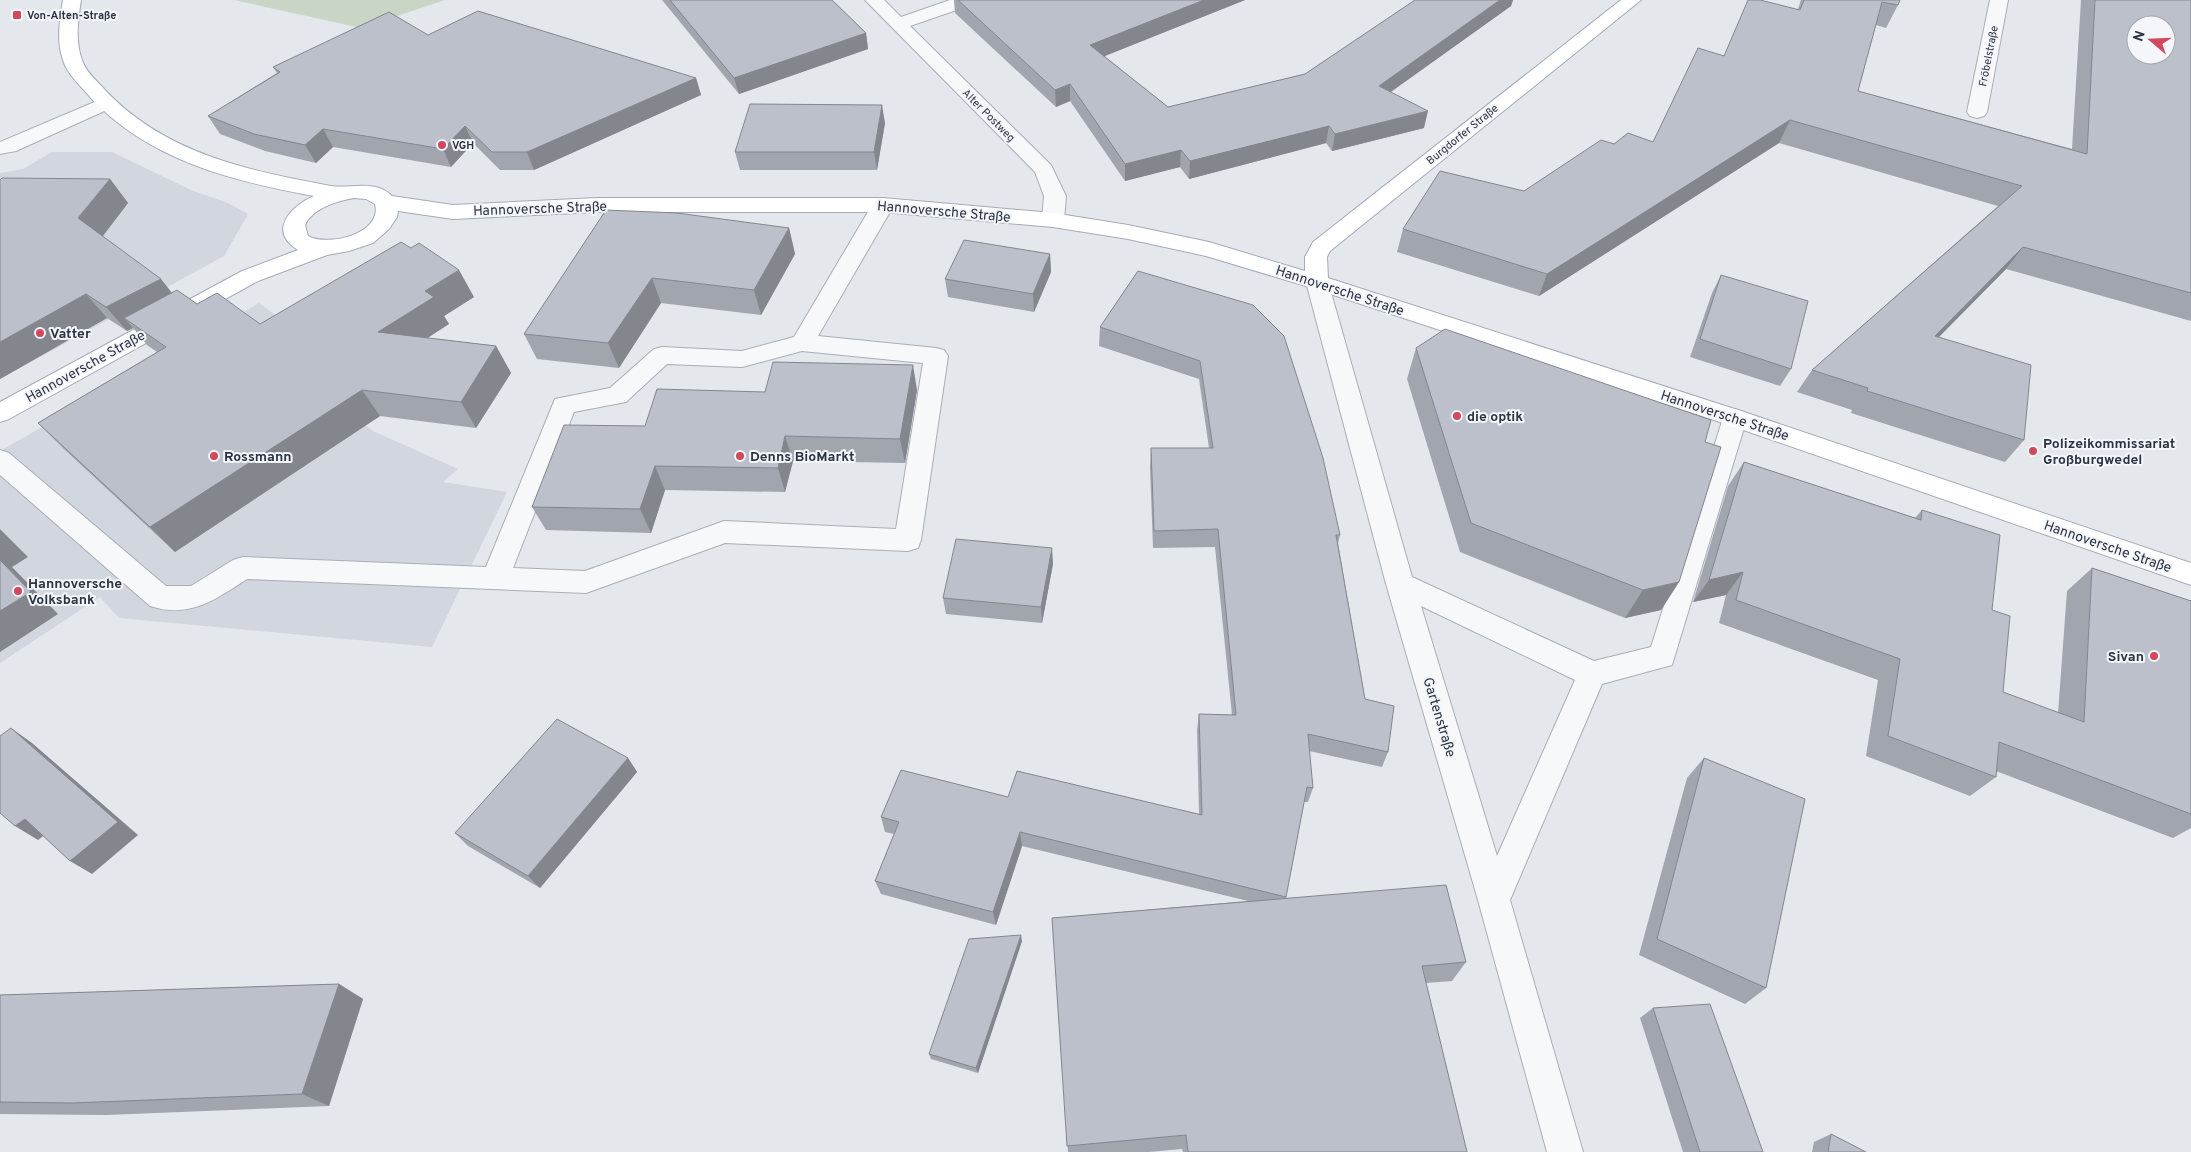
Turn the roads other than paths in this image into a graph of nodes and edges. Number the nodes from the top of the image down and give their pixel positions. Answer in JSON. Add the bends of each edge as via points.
{"nodes":[{"id":1,"x":72,"y":0,"type":"edge"},
{"id":2,"x":874,"y":0,"type":"edge"},
{"id":3,"x":968,"y":0,"type":"edge"},
{"id":4,"x":1632,"y":0,"type":"edge"},
{"id":5,"x":1999,"y":0,"type":"edge"},
{"id":6,"x":898,"y":24,"type":"junction"},
{"id":7,"x":104,"y":104,"type":"junction"},
{"id":8,"x":1977,"y":112,"type":"dead end"},
{"id":9,"x":0,"y":148,"type":"edge"},
{"id":10,"x":265,"y":181,"type":"junction"},
{"id":11,"x":339,"y":194,"type":"junction"},
{"id":12,"x":385,"y":202,"type":"junction"},
{"id":13,"x":883,"y":205,"type":"junction"},
{"id":14,"x":452,"y":212,"type":"junction"},
{"id":15,"x":302,"y":213,"type":"junction"},
{"id":16,"x":1053,"y":220,"type":"junction"},
{"id":17,"x":374,"y":232,"type":"junction"},
{"id":18,"x":295,"y":234,"type":"junction"},
{"id":19,"x":324,"y":248,"type":"junction"},
{"id":20,"x":250,"y":276,"type":"junction"},
{"id":21,"x":1317,"y":282,"type":"junction"},
{"id":22,"x":802,"y":343,"type":"junction"},
{"id":23,"x":0,"y":413,"type":"edge"},
{"id":24,"x":1735,"y":418,"type":"junction"},
{"id":25,"x":0,"y":460,"type":"edge"},
{"id":26,"x":2191,"y":574,"type":"edge"},
{"id":27,"x":495,"y":578,"type":"junction"},
{"id":28,"x":1400,"y":584,"type":"junction"},
{"id":29,"x":1592,"y":674,"type":"junction"},
{"id":30,"x":1494,"y":900,"type":"junction"},
{"id":31,"x":1565,"y":1152,"type":"edge"}],
"edges":[{"from":1,"to":7,"type":"main road","via":[[68,28],[73,62]]},
{"from":2,"to":6,"type":"street","name":"Alter Postweg"},
{"from":3,"to":6,"type":"street"},
{"from":4,"to":21,"type":"main road","name":"Burgdorfer Straße","via":[[1321,247],[1316,257]]},
{"from":5,"to":8,"type":"street","name":"Fröbelstraße"},
{"from":6,"to":16,"type":"street","name":"Alter Postweg","via":[[1044,170],[1055,196]]},
{"from":7,"to":9,"type":"street"},
{"from":7,"to":10,"type":"main road","via":[[149,137],[207,164]]},
{"from":10,"to":11,"type":"main road"},
{"from":10,"to":15,"type":"main road"},
{"from":11,"to":12,"type":"main road","name":"Hannoversche Straße","via":[[368,192]]},
{"from":11,"to":15,"type":"main road","via":[[325,198]]},
{"from":12,"to":14,"type":"main road","name":"Hannoversche Straße"},
{"from":12,"to":17,"type":"main road","via":[[387,216]]},
{"from":13,"to":14,"type":"main road","name":"Hannoversche Straße","via":[[598,205]]},
{"from":13,"to":16,"type":"main road","name":"Hannoversche Straße"},
{"from":13,"to":22,"type":"street"},
{"from":14,"to":17,"type":"main road","name":"Hannoversche Straße"},
{"from":15,"to":18,"type":"main road","via":[[294,228]]},
{"from":16,"to":21,"type":"main road","name":"Hannoversche Straße","via":[[1209,249]]},
{"from":17,"to":19,"type":"main road","name":"Hannoversche Straße","via":[[350,244]]},
{"from":18,"to":19,"type":"main road","via":[[311,246]]},
{"from":18,"to":20,"type":"main road","name":"Hannoversche Straße"},
{"from":19,"to":20,"type":"main road","name":"Hannoversche Straße"},
{"from":20,"to":23,"type":"main road","name":"Hannoversche Straße"},
{"from":21,"to":24,"type":"main road","name":"Hannoversche Straße"},
{"from":21,"to":28,"type":"street","name":"Gartenstraße"},
{"from":22,"to":27,"type":"street","via":[[742,359],[662,355],[617,396],[564,405]]},
{"from":22,"to":27,"type":"street","via":[[936,356],[908,540],[724,532],[586,582]]},
{"from":24,"to":26,"type":"main road","name":"Hannoversche Straße"},
{"from":24,"to":29,"type":"street","via":[[1662,656]]},
{"from":25,"to":27,"type":"street","via":[[160,598],[196,597],[243,568]]},
{"from":28,"to":29,"type":"street"},
{"from":28,"to":30,"type":"street","name":"Gartenstraße"},
{"from":29,"to":30,"type":"street"},
{"from":30,"to":31,"type":"street","name":"Gartenstraße"}]}
